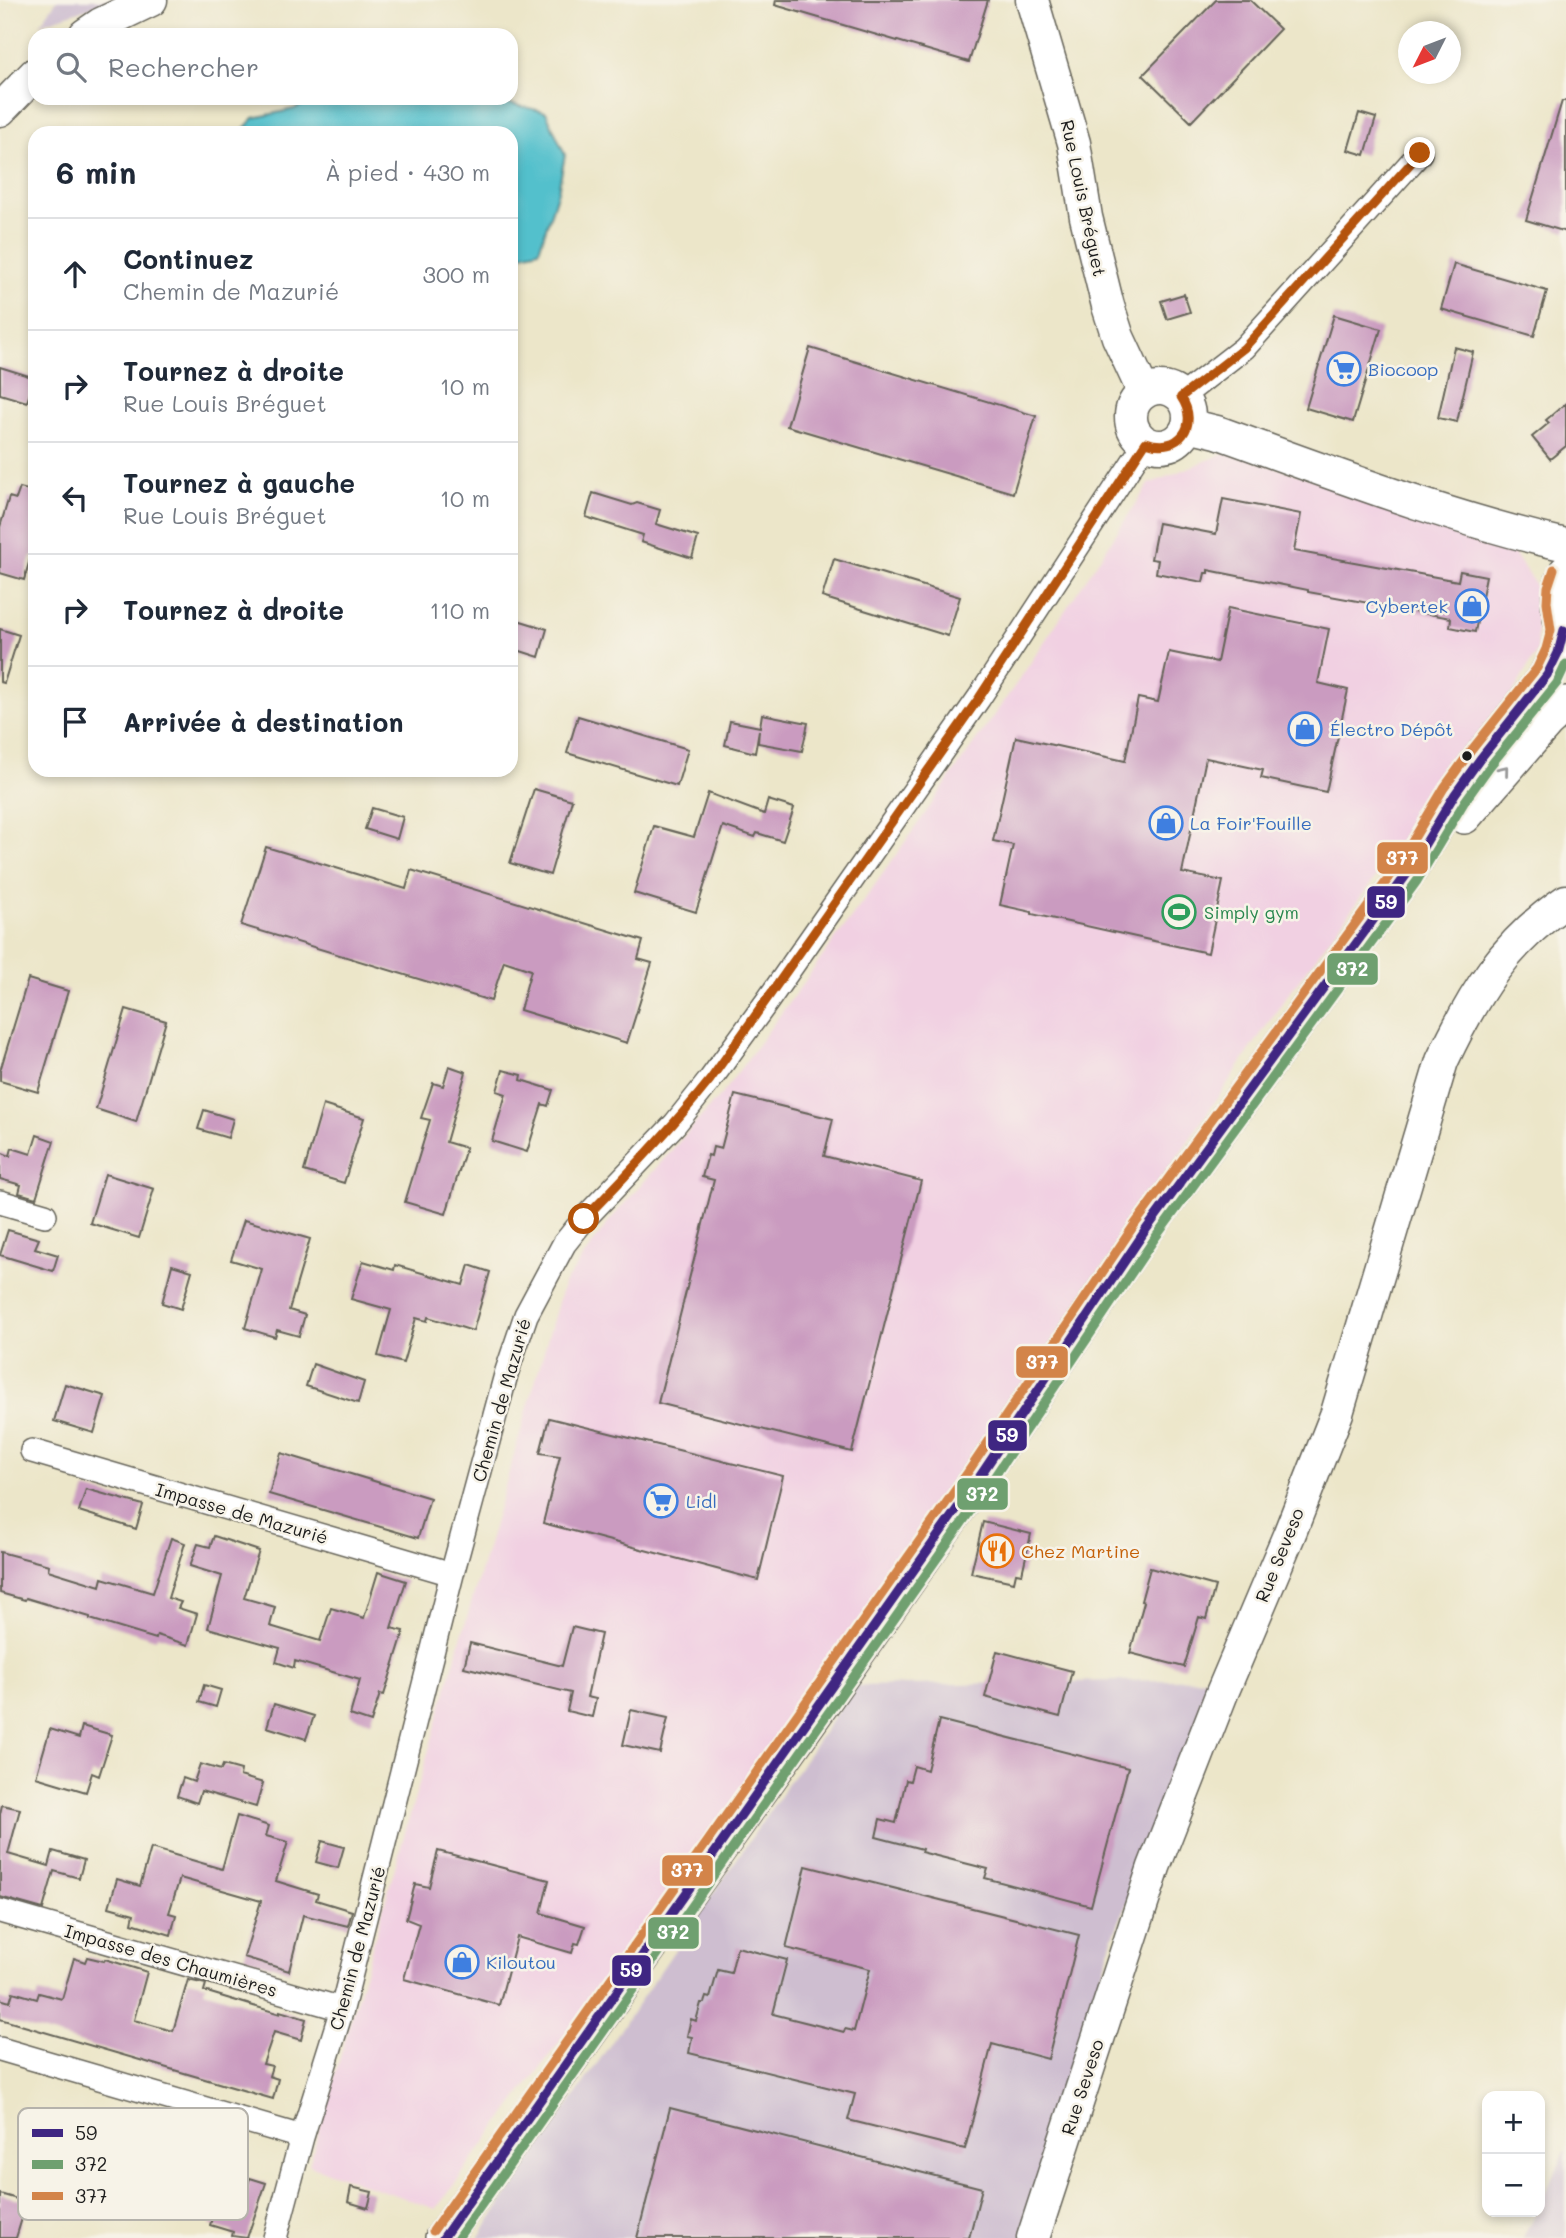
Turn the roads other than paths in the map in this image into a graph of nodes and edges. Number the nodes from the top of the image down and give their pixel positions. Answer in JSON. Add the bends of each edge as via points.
{"nodes":[{"id":1,"x":151,"y":0,"type":"edge"},
{"id":2,"x":1032,"y":0,"type":"edge"},
{"id":3,"x":95,"y":28,"type":"edge"},
{"id":4,"x":28,"y":81,"type":"edge"},
{"id":5,"x":0,"y":110,"type":"edge"},
{"id":6,"x":1420,"y":153,"type":"dead end"},
{"id":7,"x":1144,"y":393,"type":"junction"},
{"id":8,"x":1185,"y":411,"type":"junction"},
{"id":9,"x":1146,"y":442,"type":"junction"},
{"id":10,"x":1521,"y":535,"type":"junction"},
{"id":11,"x":1566,"y":545,"type":"edge"},
{"id":12,"x":1563,"y":581,"type":"edge"},
{"id":13,"x":1565,"y":632,"type":"edge"},
{"id":14,"x":1566,"y":704,"type":"edge"},
{"id":15,"x":1407,"y":874,"type":"junction"},
{"id":16,"x":1566,"y":901,"type":"edge"},
{"id":17,"x":0,"y":1202,"type":"edge"},
{"id":18,"x":45,"y":1215,"type":"dead end"},
{"id":19,"x":32,"y":1451,"type":"dead end"},
{"id":20,"x":452,"y":1574,"type":"junction"},
{"id":21,"x":0,"y":1911,"type":"edge"},
{"id":22,"x":342,"y":2009,"type":"junction"},
{"id":23,"x":0,"y":2049,"type":"edge"},
{"id":24,"x":202,"y":2108,"type":"edge"},
{"id":25,"x":248,"y":2121,"type":"edge"},
{"id":26,"x":302,"y":2137,"type":"junction"},
{"id":27,"x":275,"y":2238,"type":"edge"},
{"id":28,"x":443,"y":2238,"type":"edge"},
{"id":29,"x":1033,"y":2238,"type":"edge"}],
"edges":[{"from":1,"to":3,"type":"street"},
{"from":2,"to":7,"type":"street","name":"Rue Louis Bréguet","via":[[1072,134],[1108,306]]},
{"from":4,"to":5,"type":"street"},
{"from":6,"to":8,"type":"street"},
{"from":7,"to":8,"type":"street","via":[[1164,388],[1173,391]]},
{"from":7,"to":9,"type":"street","via":[[1132,408],[1131,418],[1133,428]]},
{"from":8,"to":9,"type":"street","via":[[1179,439],[1172,444]]},
{"from":8,"to":10,"type":"street","via":[[1217,432]]},
{"from":9,"to":20,"type":"street","name":"Chemin de Mazurié","via":[[979,698],[710,1080],[564,1244],[526,1315]]},
{"from":10,"to":11,"type":"street"},
{"from":10,"to":12,"type":"street","via":[[1550,572]]},
{"from":12,"to":13,"type":"main road","via":[[1560,617]]},
{"from":13,"to":15,"type":"main road","via":[[1547,675],[1455,794]]},
{"from":15,"to":14,"type":"main road","one_way":true},
{"from":15,"to":28,"type":"main road","via":[[1145,1231],[978,1479]]},
{"from":16,"to":29,"type":"street","name":"Rue Seveso","via":[[1520,939],[1494,968],[1442,1061],[1337,1413],[1154,1867]]},
{"from":17,"to":18,"type":"street"},
{"from":19,"to":20,"type":"street","name":"Impasse de Mazurié"},
{"from":20,"to":22,"type":"street","name":"Chemin de Mazurié"},
{"from":21,"to":22,"type":"street","name":"Impasse des Chaumières"},
{"from":22,"to":26,"type":"street","name":"Chemin de Mazurié"},
{"from":23,"to":24,"type":"street"},
{"from":25,"to":26,"type":"street"},
{"from":26,"to":27,"type":"street","name":"Chemin de Mazurié"}]}
